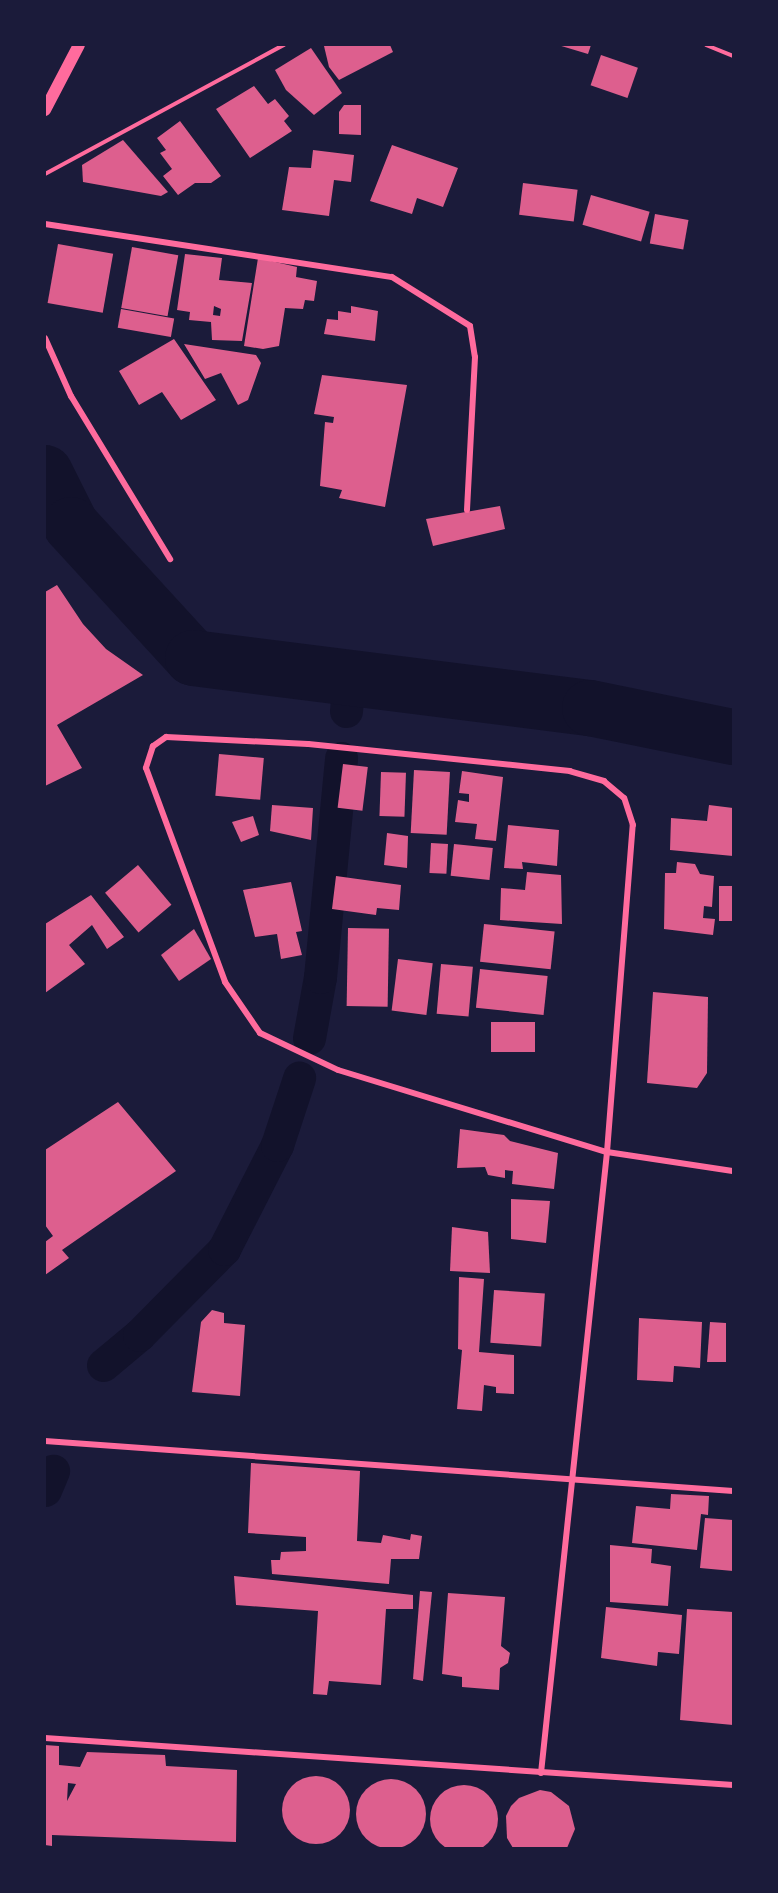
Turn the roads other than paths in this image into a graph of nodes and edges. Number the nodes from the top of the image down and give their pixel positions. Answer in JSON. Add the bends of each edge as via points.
{"nodes":[{"id":1,"x":80,"y":45,"type":"edge"},
{"id":2,"x":45,"y":110,"type":"edge"},
{"id":3,"x":45,"y":224,"type":"edge"},
{"id":4,"x":45,"y":338,"type":"edge"},
{"id":5,"x":467,"y":510,"type":"dead end"},
{"id":6,"x":170,"y":559,"type":"dead end"},
{"id":7,"x":607,"y":1152,"type":"junction"},
{"id":8,"x":733,"y":1171,"type":"edge"},
{"id":9,"x":45,"y":1441,"type":"edge"},
{"id":10,"x":574,"y":1479,"type":"junction"},
{"id":11,"x":733,"y":1491,"type":"edge"},
{"id":12,"x":45,"y":1738,"type":"edge"},
{"id":13,"x":540,"y":1773,"type":"junction"},
{"id":14,"x":733,"y":1785,"type":"edge"}],
"edges":[{"from":1,"to":2,"type":"main road"},
{"from":3,"to":5,"type":"street","via":[[393,277],[470,326],[475,357]]},
{"from":4,"to":6,"type":"street","via":[[71,396]]},
{"from":7,"to":7,"type":"street","via":[[338,1070],[260,1033],[225,982],[146,768],[153,746],[166,737],[308,744],[570,771],[604,781],[618,792],[633,825]]},
{"from":7,"to":8,"type":"street"},
{"from":7,"to":10,"type":"street"},
{"from":9,"to":10,"type":"street"},
{"from":10,"to":11,"type":"street"},
{"from":10,"to":13,"type":"street"},
{"from":12,"to":13,"type":"street"},
{"from":13,"to":14,"type":"street"}]}
